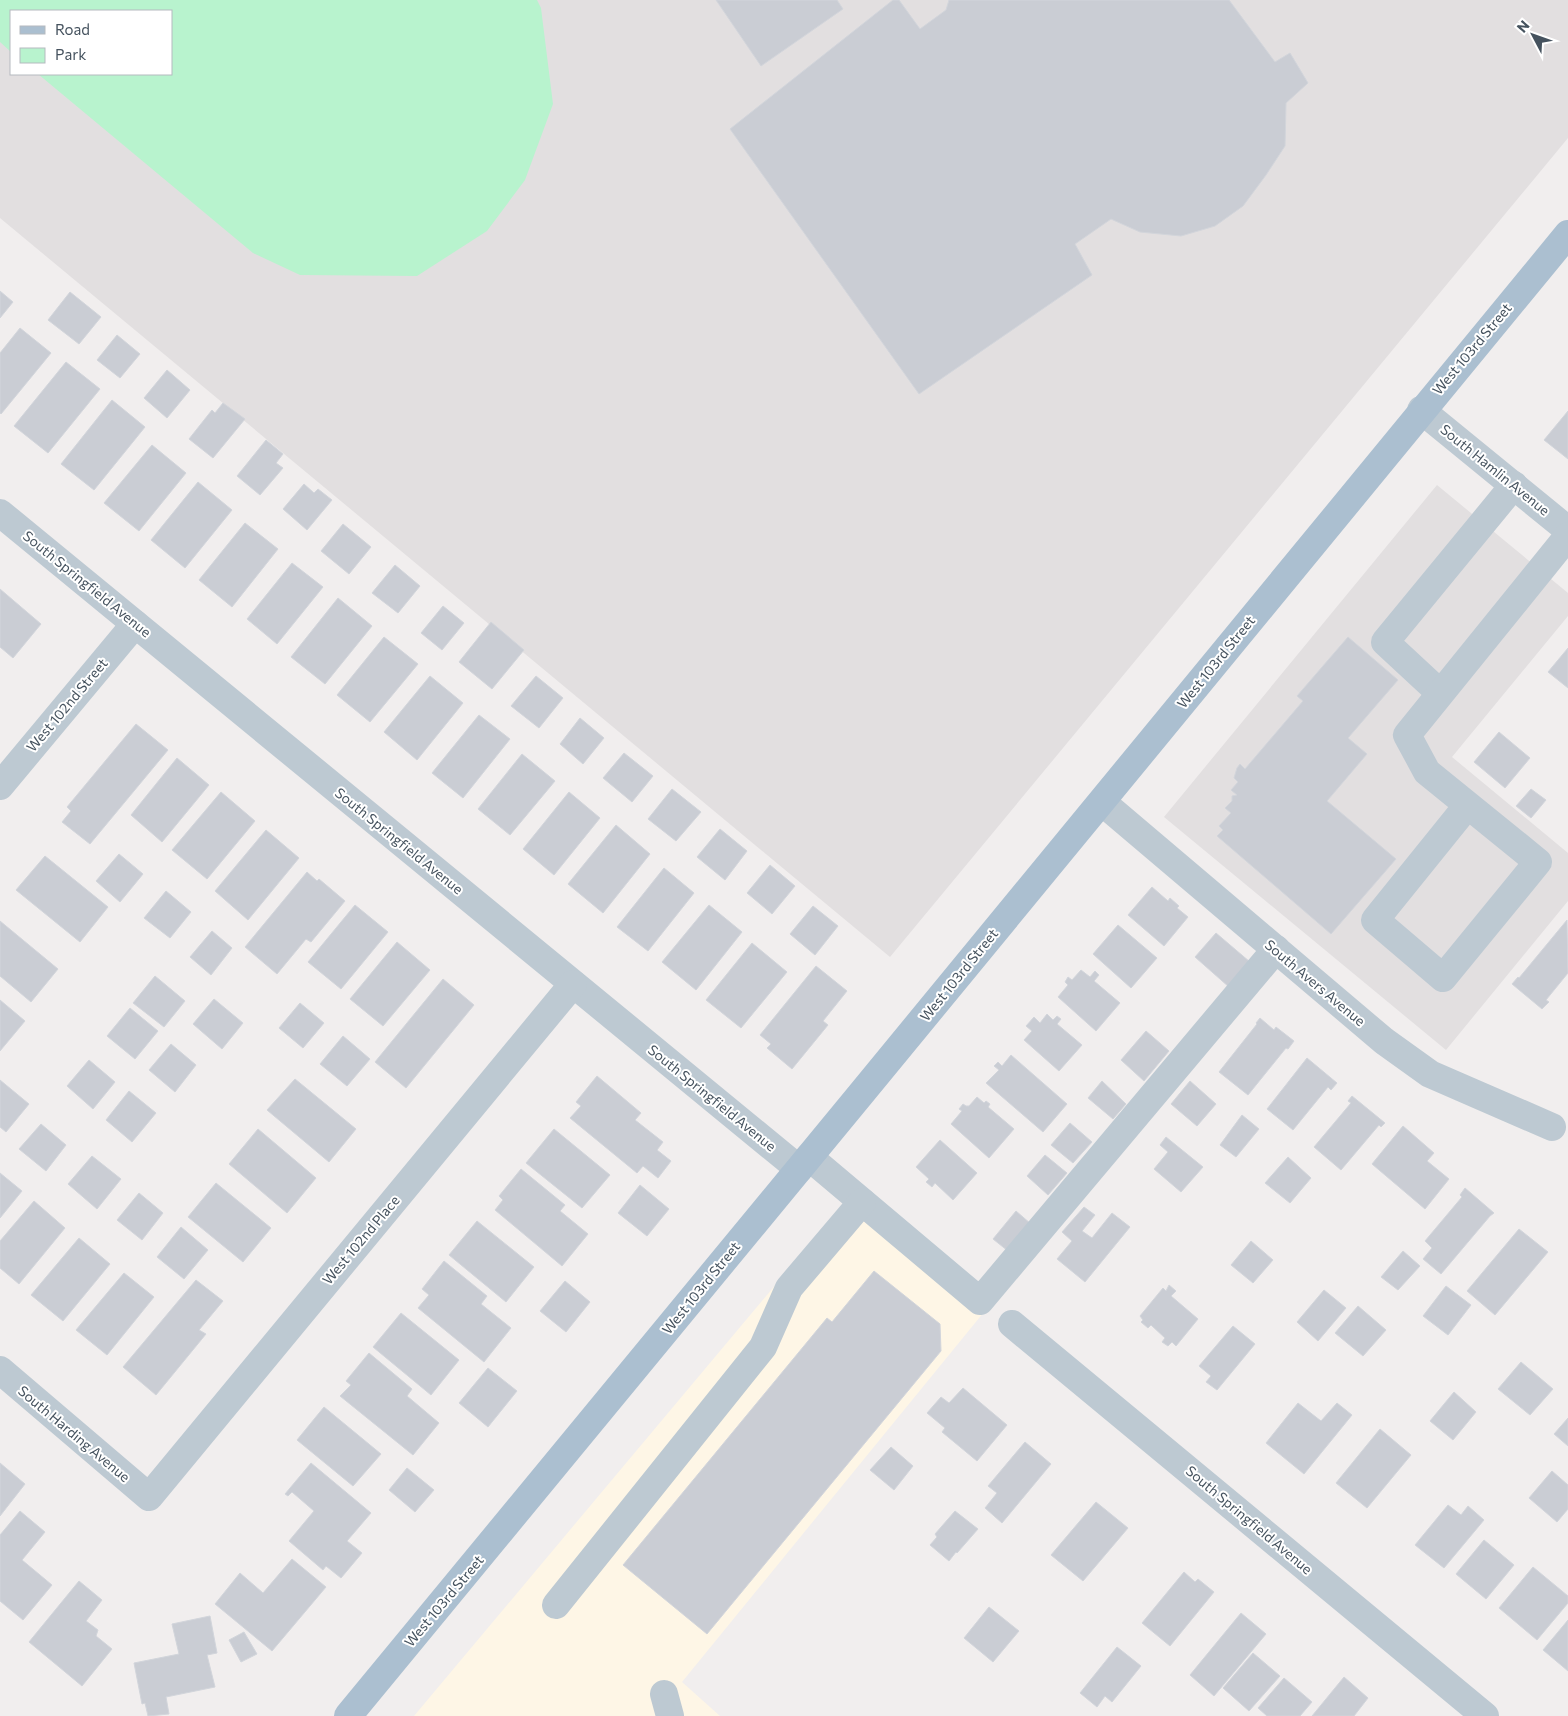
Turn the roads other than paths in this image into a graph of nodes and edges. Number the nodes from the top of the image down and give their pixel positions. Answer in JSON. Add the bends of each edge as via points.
{"nodes":[{"id":1,"x":1568,"y":234,"type":"edge"},
{"id":2,"x":1421,"y":410,"type":"junction"},
{"id":3,"x":1514,"y":485,"type":"junction"},
{"id":4,"x":0,"y":513,"type":"edge"},
{"id":5,"x":1568,"y":530,"type":"edge"},
{"id":6,"x":1568,"y":536,"type":"edge"},
{"id":7,"x":135,"y":624,"type":"junction"},
{"id":8,"x":1440,"y":693,"type":"junction"},
{"id":9,"x":0,"y":786,"type":"edge"},
{"id":10,"x":1102,"y":802,"type":"junction"},
{"id":11,"x":1467,"y":806,"type":"junction"},
{"id":12,"x":1276,"y":949,"type":"junction"},
{"id":13,"x":573,"y":984,"type":"junction"},
{"id":14,"x":1552,"y":1127,"type":"dead end"},
{"id":15,"x":804,"y":1163,"type":"junction"},
{"id":16,"x":862,"y":1202,"type":"junction"},
{"id":17,"x":1012,"y":1324,"type":"dead end"},
{"id":18,"x":0,"y":1370,"type":"edge"},
{"id":19,"x":149,"y":1497,"type":"joint"},
{"id":20,"x":556,"y":1605,"type":"dead end"},
{"id":21,"x":348,"y":1716,"type":"edge"},
{"id":22,"x":1485,"y":1716,"type":"edge"}],
"edges":[{"from":1,"to":2,"type":"main road","name":"West 103rd Street"},
{"from":2,"to":3,"type":"street","name":"South Hamlin Avenue"},
{"from":2,"to":10,"type":"main road","name":"West 103rd Street"},
{"from":3,"to":5,"type":"street","name":"South Hamlin Avenue"},
{"from":3,"to":8,"type":"street","via":[[1385,642]]},
{"from":4,"to":7,"type":"street","name":"South Springfield Avenue"},
{"from":6,"to":8,"type":"street"},
{"from":7,"to":9,"type":"street","name":"West 102nd Street"},
{"from":7,"to":13,"type":"street","name":"South Springfield Avenue"},
{"from":8,"to":11,"type":"street","via":[[1407,735],[1427,772]]},
{"from":10,"to":12,"type":"street","name":"South Avers Avenue"},
{"from":10,"to":15,"type":"main road","name":"West 103rd Street"},
{"from":11,"to":11,"type":"street","via":[[1538,862],[1443,978],[1375,920]]},
{"from":12,"to":14,"type":"street","name":"South Avers Avenue","via":[[1384,1041],[1430,1074]]},
{"from":12,"to":16,"type":"street","name":"South Springfield Avenue","via":[[980,1301]]},
{"from":13,"to":15,"type":"street","name":"South Springfield Avenue"},
{"from":13,"to":19,"type":"street","name":"West 102nd Place"},
{"from":15,"to":16,"type":"street","name":"South Springfield Avenue"},
{"from":15,"to":21,"type":"main road","name":"West 103rd Street"},
{"from":16,"to":20,"type":"street","via":[[789,1288],[763,1347]]},
{"from":17,"to":22,"type":"street","name":"South Springfield Avenue"},
{"from":18,"to":19,"type":"street","name":"South Harding Avenue"}]}
